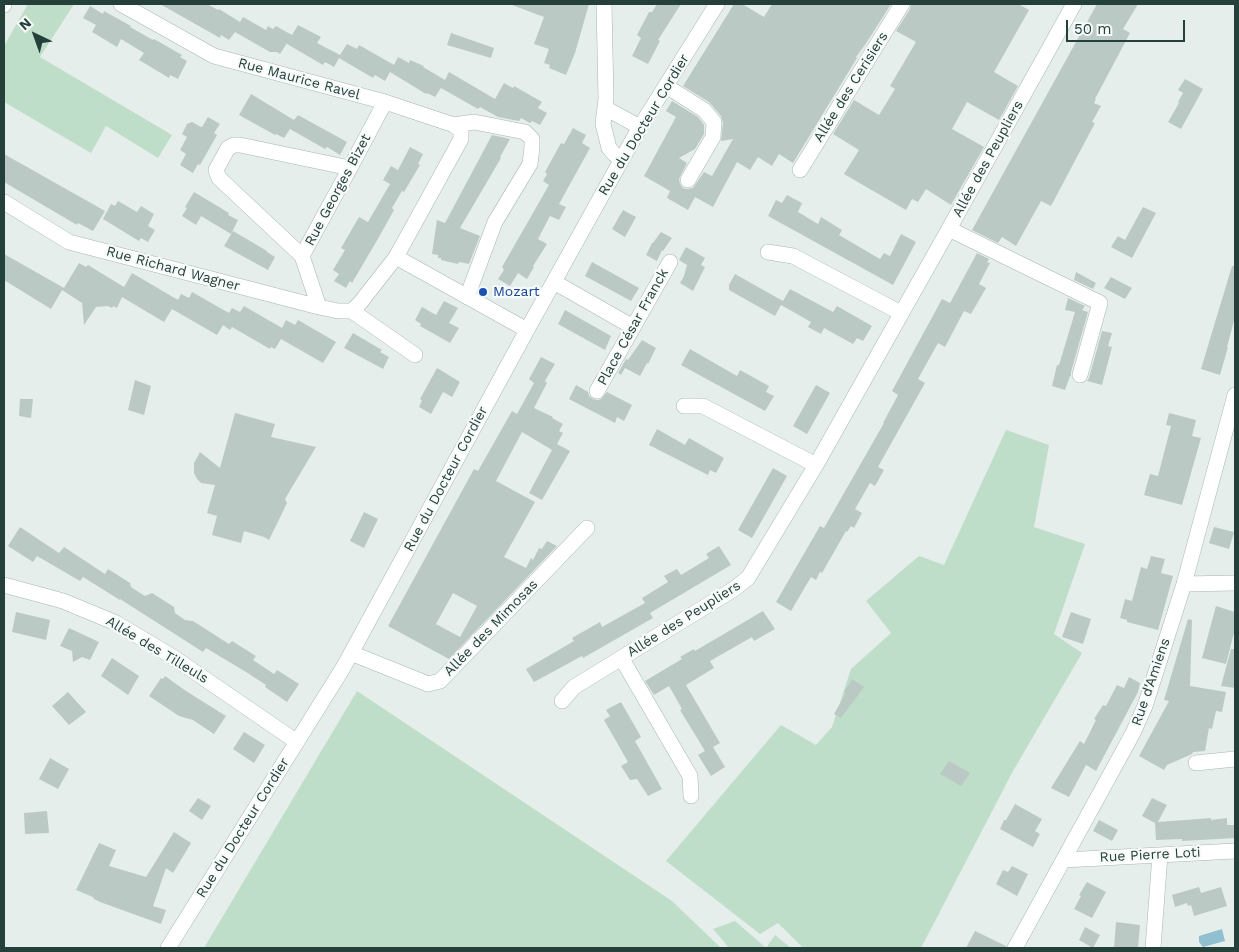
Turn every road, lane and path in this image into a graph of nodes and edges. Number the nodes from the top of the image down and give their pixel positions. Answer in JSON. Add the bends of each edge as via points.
{"nodes":[{"id":1,"x":121,"y":4,"type":"edge"},
{"id":2,"x":604,"y":4,"type":"edge"},
{"id":3,"x":717,"y":4,"type":"edge"},
{"id":4,"x":902,"y":4,"type":"edge"},
{"id":5,"x":1074,"y":4,"type":"edge"},
{"id":6,"x":666,"y":86,"type":"junction"},
{"id":7,"x":385,"y":102,"type":"junction"},
{"id":8,"x":605,"y":108,"type":"junction"},
{"id":9,"x":454,"y":125,"type":"junction"},
{"id":10,"x":640,"y":127,"type":"junction"},
{"id":11,"x":622,"y":159,"type":"junction"},
{"id":12,"x":350,"y":168,"type":"junction"},
{"id":13,"x":800,"y":170,"type":"dead end"},
{"id":14,"x":688,"y":180,"type":"dead end"},
{"id":15,"x":4,"y":202,"type":"edge"},
{"id":16,"x":949,"y":229,"type":"junction"},
{"id":17,"x":768,"y":252,"type":"dead end"},
{"id":18,"x":302,"y":256,"type":"junction"},
{"id":19,"x":396,"y":257,"type":"junction"},
{"id":20,"x":670,"y":262,"type":"dead end"},
{"id":21,"x":554,"y":282,"type":"junction"},
{"id":22,"x":467,"y":297,"type":"junction"},
{"id":23,"x":319,"y":307,"type":"junction"},
{"id":24,"x":352,"y":311,"type":"junction"},
{"id":25,"x":901,"y":313,"type":"junction"},
{"id":26,"x":633,"y":327,"type":"junction"},
{"id":27,"x":527,"y":330,"type":"junction"},
{"id":28,"x":415,"y":355,"type":"dead end"},
{"id":29,"x":1080,"y":375,"type":"dead end"},
{"id":30,"x":597,"y":392,"type":"dead end"},
{"id":31,"x":1234,"y":401,"type":"edge"},
{"id":32,"x":684,"y":406,"type":"dead end"},
{"id":33,"x":816,"y":465,"type":"junction"},
{"id":34,"x":587,"y":528,"type":"dead end"},
{"id":35,"x":1235,"y":583,"type":"edge"},
{"id":36,"x":1184,"y":584,"type":"junction"},
{"id":37,"x":4,"y":585,"type":"edge"},
{"id":38,"x":351,"y":653,"type":"junction"},
{"id":39,"x":622,"y":658,"type":"junction"},
{"id":40,"x":562,"y":701,"type":"dead end"},
{"id":41,"x":297,"y":742,"type":"junction"},
{"id":42,"x":1235,"y":759,"type":"edge"},
{"id":43,"x":1196,"y":763,"type":"dead end"},
{"id":44,"x":690,"y":796,"type":"dead end"},
{"id":45,"x":1235,"y":851,"type":"edge"},
{"id":46,"x":1160,"y":854,"type":"junction"},
{"id":47,"x":1064,"y":860,"type":"junction"},
{"id":48,"x":168,"y":948,"type":"edge"},
{"id":49,"x":1015,"y":948,"type":"edge"},
{"id":50,"x":1153,"y":948,"type":"edge"}],
"edges":[{"from":1,"to":7,"type":"street","name":"Rue Maurice Ravel","via":[[214,56]]},
{"from":2,"to":8,"type":"street"},
{"from":3,"to":6,"type":"street","name":"Rue du Docteur Cordier"},
{"from":4,"to":13,"type":"street","name":"Allée des Cerisiers"},
{"from":5,"to":16,"type":"street","name":"Allée des Peupliers"},
{"from":6,"to":10,"type":"street","name":"Rue du Docteur Cordier"},
{"from":6,"to":14,"type":"street","via":[[704,110],[714,122],[713,137]]},
{"from":7,"to":9,"type":"street","name":"Rue Maurice Ravel"},
{"from":7,"to":12,"type":"street","name":"Rue Georges Bizet"},
{"from":8,"to":10,"type":"street"},
{"from":8,"to":11,"type":"street","via":[[603,124],[609,148]]},
{"from":9,"to":19,"type":"street","via":[[461,131],[461,139]]},
{"from":9,"to":22,"type":"street","name":"Rue Maurice Ravel","via":[[486,124],[525,132],[532,139],[530,164],[495,222]]},
{"from":10,"to":11,"type":"street","name":"Rue du Docteur Cordier"},
{"from":11,"to":21,"type":"street","name":"Rue du Docteur Cordier"},
{"from":12,"to":18,"type":"street","name":"Rue Georges Bizet"},
{"from":12,"to":18,"type":"street","via":[[234,145],[228,148],[216,170],[219,178]]},
{"from":15,"to":23,"type":"street","name":"Rue Richard Wagner","via":[[69,242]]},
{"from":16,"to":25,"type":"street","name":"Allée des Peupliers"},
{"from":16,"to":29,"type":"street","via":[[1100,303]]},
{"from":17,"to":25,"type":"street","via":[[793,256]]},
{"from":18,"to":23,"type":"street","name":"Rue Georges Bizet"},
{"from":19,"to":22,"type":"street"},
{"from":19,"to":24,"type":"street"},
{"from":20,"to":26,"type":"street","name":"Place César Franck"},
{"from":21,"to":26,"type":"street"},
{"from":21,"to":27,"type":"street","name":"Rue du Docteur Cordier"},
{"from":22,"to":27,"type":"street"},
{"from":23,"to":24,"type":"street","name":"Rue Richard Wagner"},
{"from":24,"to":28,"type":"street"},
{"from":25,"to":33,"type":"street","name":"Allée des Peupliers"},
{"from":26,"to":30,"type":"street","name":"Place César Franck"},
{"from":27,"to":38,"type":"street","name":"Rue du Docteur Cordier"},
{"from":31,"to":36,"type":"street","name":"Rue d'Amiens"},
{"from":32,"to":33,"type":"street","via":[[703,406]]},
{"from":33,"to":39,"type":"street","name":"Allée des Peupliers","via":[[748,578]]},
{"from":34,"to":38,"type":"street","name":"Allée des Mimosas","via":[[440,681],[428,684]]},
{"from":35,"to":36,"type":"street"},
{"from":36,"to":47,"type":"street","name":"Rue d'Amiens","via":[[1145,706]]},
{"from":37,"to":41,"type":"street","name":"Allée des Tilleuls","via":[[64,601],[116,623],[173,657]]},
{"from":38,"to":41,"type":"street","name":"Rue du Docteur Cordier"},
{"from":39,"to":40,"type":"street","name":"Allée des Peupliers","via":[[574,687]]},
{"from":39,"to":44,"type":"street","via":[[690,776]]},
{"from":41,"to":48,"type":"street","name":"Rue du Docteur Cordier"},
{"from":42,"to":43,"type":"street"},
{"from":45,"to":46,"type":"street","name":"Rue Pierre Loti"},
{"from":46,"to":47,"type":"street","name":"Rue Pierre Loti"},
{"from":46,"to":50,"type":"street"},
{"from":47,"to":49,"type":"street","name":"Rue d'Amiens"}]}
